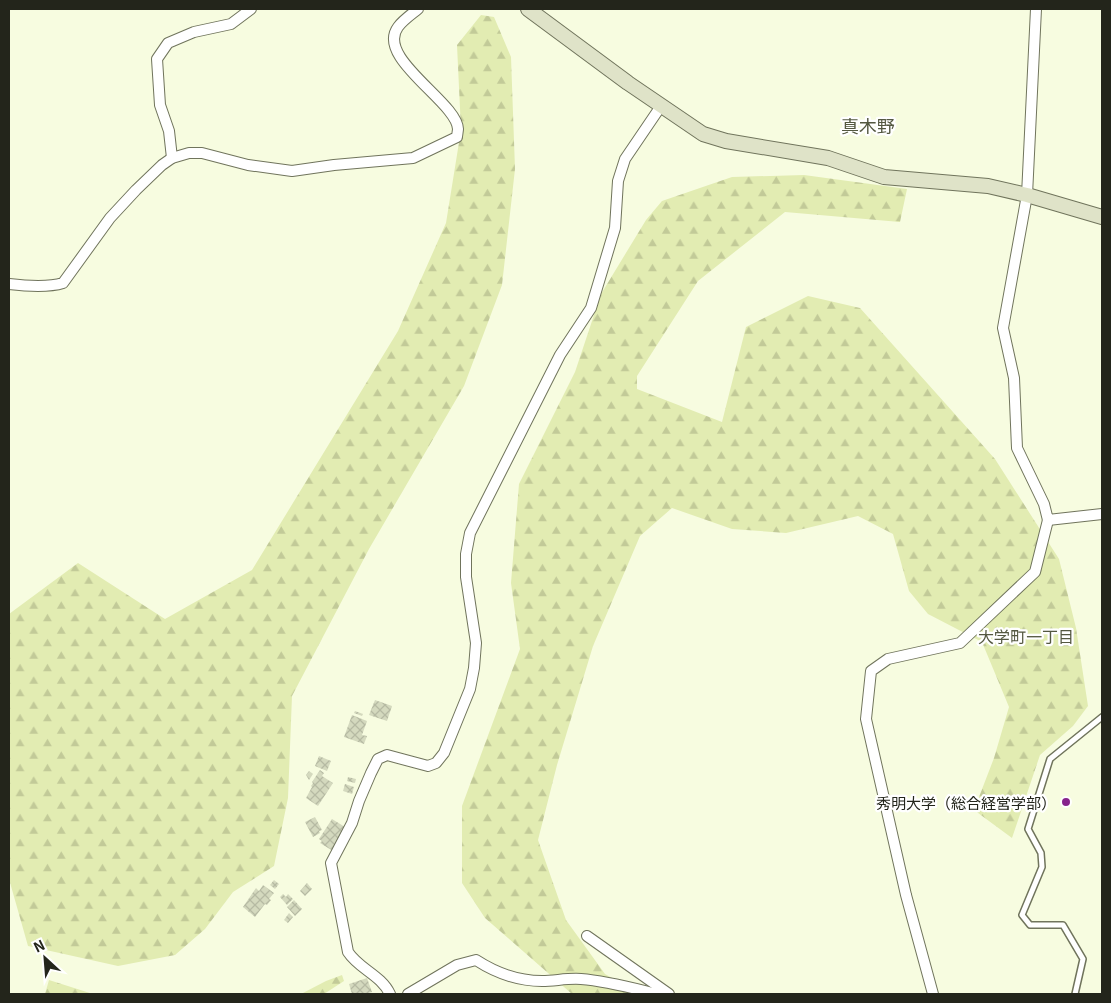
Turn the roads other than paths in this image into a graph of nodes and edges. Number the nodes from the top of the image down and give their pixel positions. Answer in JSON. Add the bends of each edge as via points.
{"nodes":[{"id":1,"x":250,"y":9,"type":"edge"},
{"id":2,"x":418,"y":9,"type":"edge"},
{"id":3,"x":528,"y":9,"type":"edge"},
{"id":4,"x":1036,"y":9,"type":"edge"},
{"id":5,"x":661,"y":106,"type":"junction"},
{"id":6,"x":172,"y":158,"type":"junction"},
{"id":7,"x":1028,"y":195,"type":"junction"},
{"id":8,"x":1102,"y":217,"type":"edge"},
{"id":9,"x":9,"y":284,"type":"edge"},
{"id":10,"x":1102,"y":514,"type":"edge"},
{"id":11,"x":1048,"y":520,"type":"junction"},
{"id":12,"x":1102,"y":717,"type":"edge"},
{"id":13,"x":587,"y":936,"type":"dead end"},
{"id":14,"x":390,"y":994,"type":"edge"},
{"id":15,"x":408,"y":994,"type":"edge"},
{"id":16,"x":657,"y":994,"type":"edge"},
{"id":17,"x":669,"y":994,"type":"edge"},
{"id":18,"x":933,"y":994,"type":"edge"},
{"id":19,"x":1075,"y":994,"type":"edge"}],
"edges":[{"from":1,"to":6,"type":"street","via":[[231,24],[194,32],[168,43],[157,59],[160,105],[169,131]]},
{"from":2,"to":6,"type":"street","via":[[397,28],[394,39],[398,53],[451,114],[458,130],[456,137],[413,158],[292,171],[248,165],[202,153]]},
{"from":3,"to":5,"type":"street"},
{"from":4,"to":7,"type":"street"},
{"from":5,"to":7,"type":"street","via":[[703,134],[726,141],[828,158],[884,177],[988,186]]},
{"from":5,"to":14,"type":"street","via":[[625,159],[618,181],[615,228],[591,308],[560,355],[470,533],[466,577],[476,643],[474,668],[470,689],[444,753],[436,763],[428,766],[387,755],[378,759],[358,801],[352,823],[331,863],[348,952],[382,982]]},
{"from":6,"to":9,"type":"street","via":[[110,218],[63,282],[35,286]]},
{"from":7,"to":8,"type":"street"},
{"from":7,"to":11,"type":"street","via":[[1002,328],[1014,378],[1017,448],[1044,504]]},
{"from":10,"to":11,"type":"street"},
{"from":11,"to":18,"type":"street","via":[[1035,572],[960,643],[888,660],[871,671],[866,719],[906,895]]},
{"from":12,"to":19,"type":"lane","via":[[1050,759],[1028,829],[1041,853],[1042,868],[1022,915],[1030,925],[1063,924],[1083,959]]},
{"from":13,"to":17,"type":"street"},
{"from":15,"to":16,"type":"street","via":[[457,965],[476,960],[519,980],[580,979]]}]}
